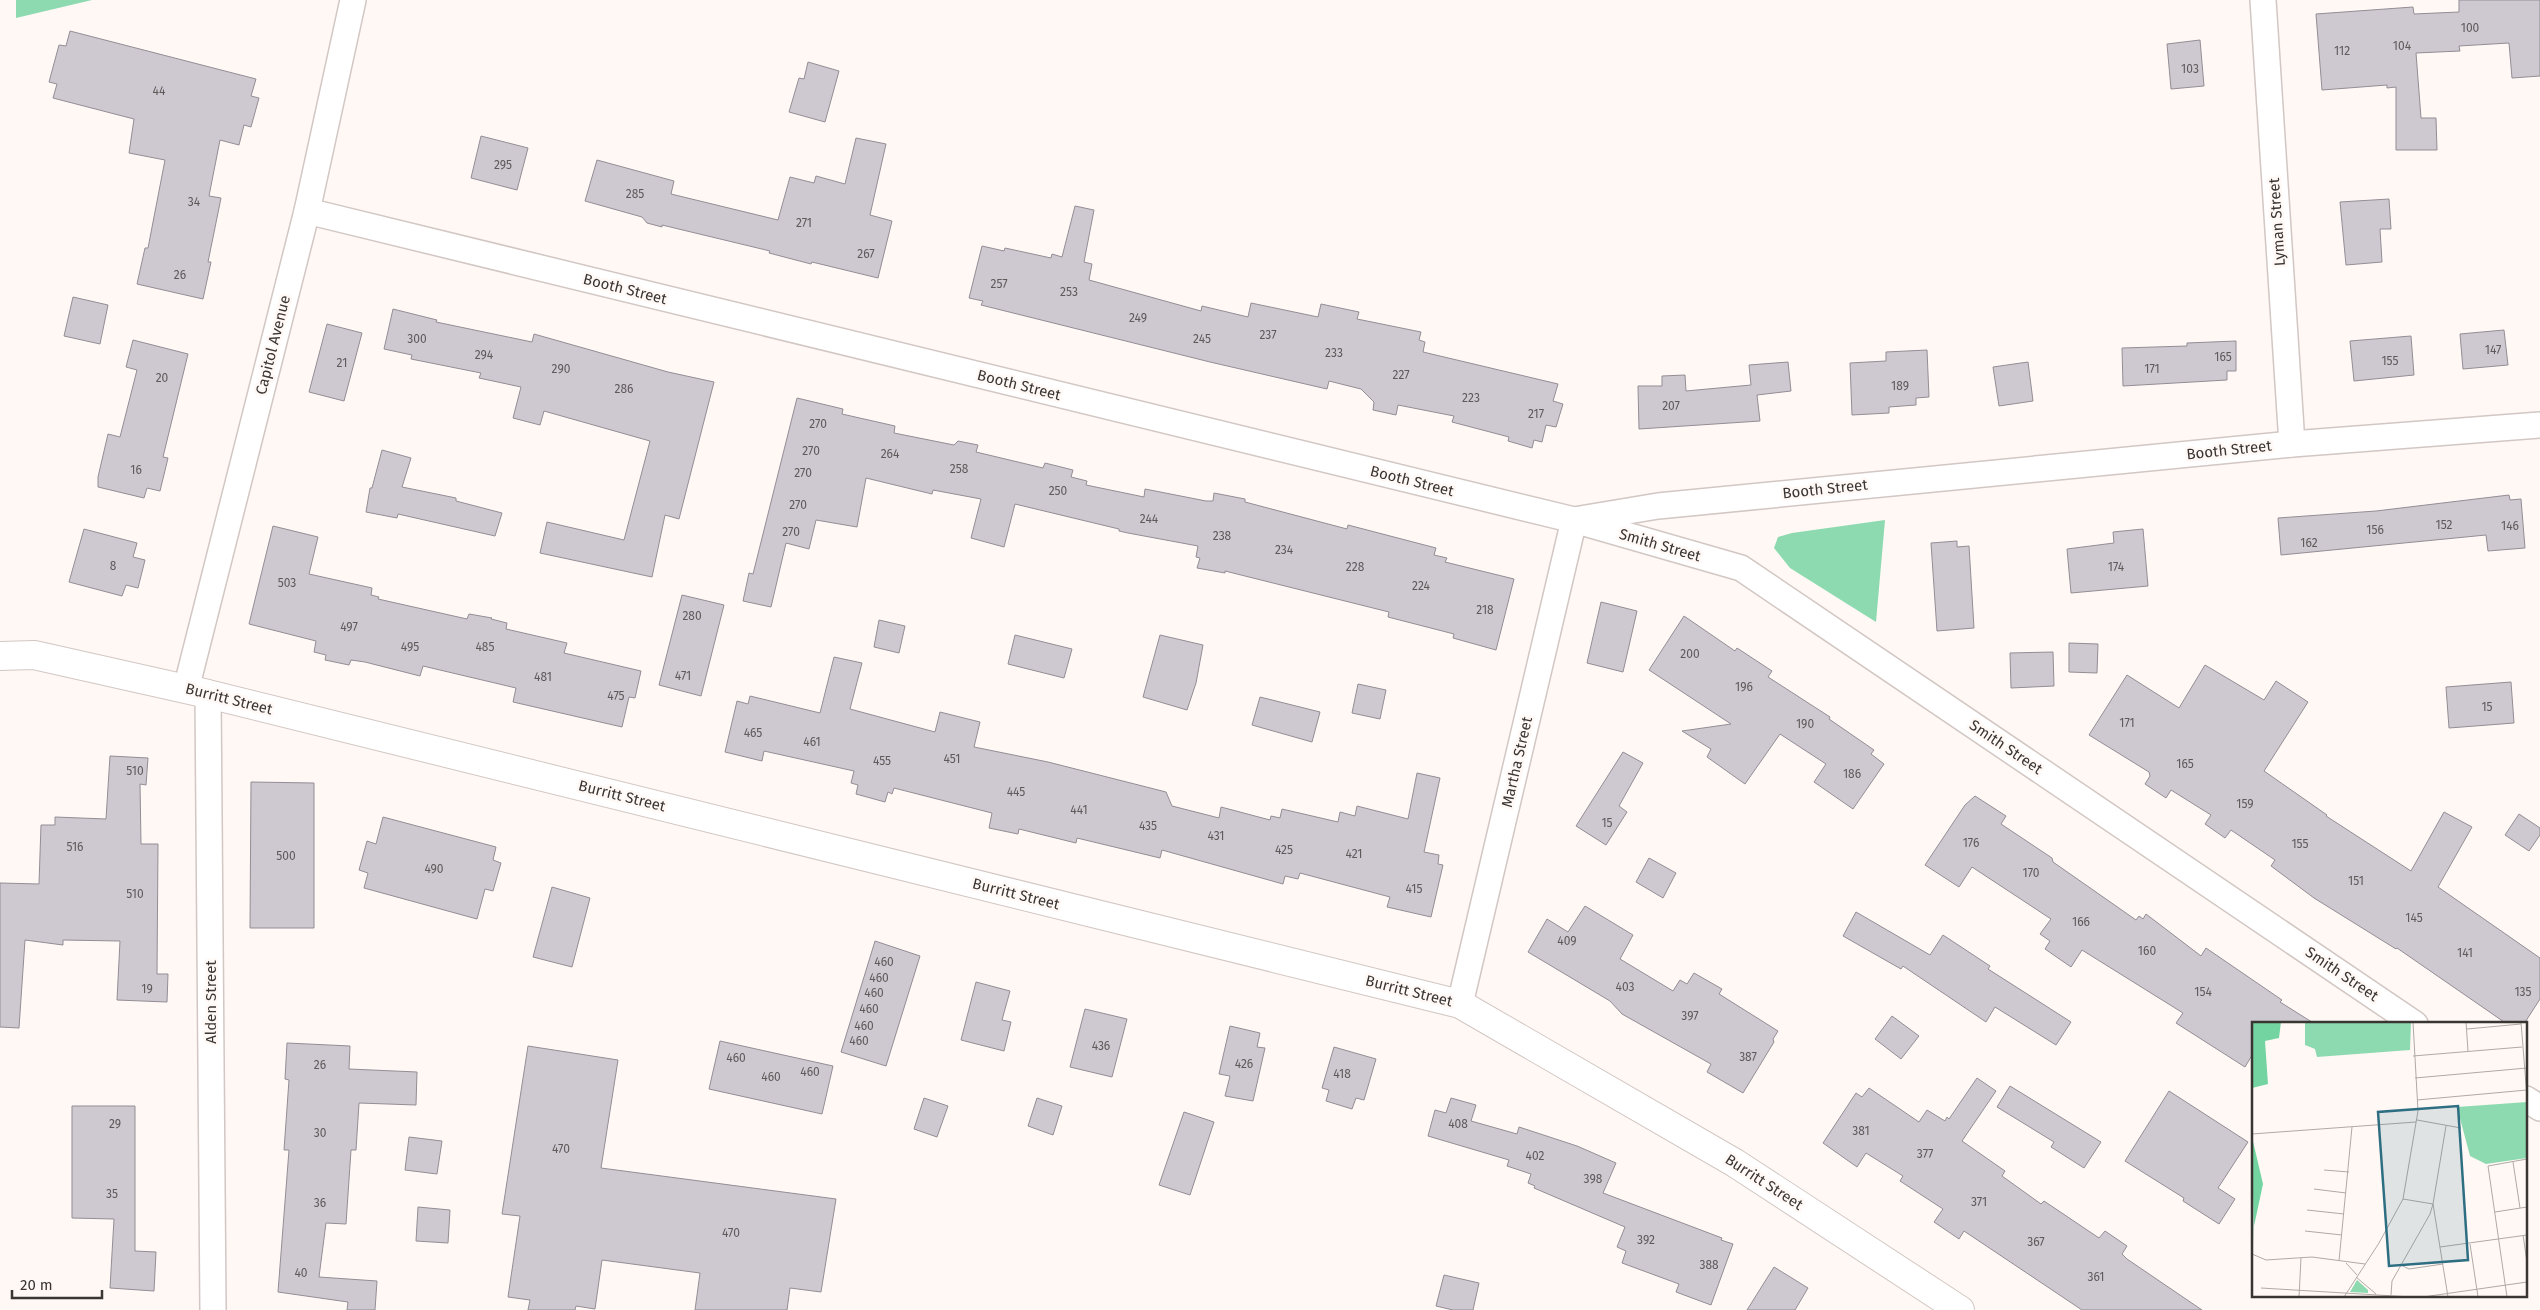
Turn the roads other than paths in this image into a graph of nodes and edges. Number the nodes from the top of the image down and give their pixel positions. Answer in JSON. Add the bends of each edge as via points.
{"nodes":[{"id":1,"x":353,"y":0,"type":"edge"},
{"id":2,"x":2263,"y":0,"type":"edge"},
{"id":3,"x":307,"y":211,"type":"junction"},
{"id":4,"x":2540,"y":426,"type":"edge"},
{"id":5,"x":2292,"y":444,"type":"junction"},
{"id":6,"x":1574,"y":520,"type":"junction"},
{"id":7,"x":0,"y":656,"type":"edge"},
{"id":8,"x":197,"y":691,"type":"junction"},
{"id":9,"x":1460,"y":1004,"type":"junction"},
{"id":10,"x":2412,"y":1022,"type":"edge"},
{"id":11,"x":213,"y":1310,"type":"edge"},
{"id":12,"x":1960,"y":1310,"type":"edge"}],
"edges":[{"from":1,"to":3,"type":"street","name":"Capitol Avenue"},
{"from":2,"to":5,"type":"street","name":"Lyman Street"},
{"from":3,"to":6,"type":"street","name":"Booth Street"},
{"from":3,"to":8,"type":"street","name":"Capitol Avenue"},
{"from":4,"to":5,"type":"street","name":"Booth Street"},
{"from":5,"to":6,"type":"street","name":"Booth Street","via":[[1658,506]]},
{"from":6,"to":9,"type":"street","name":"Martha Street"},
{"from":6,"to":10,"type":"street","name":"Smith Street","via":[[1741,568]]},
{"from":7,"to":8,"type":"street","name":"Burritt Street","via":[[34,655]]},
{"from":8,"to":9,"type":"street","name":"Burritt Street"},
{"from":8,"to":11,"type":"street","name":"Alden Street"},
{"from":9,"to":12,"type":"street","name":"Burritt Street","via":[[1735,1163]]}]}
